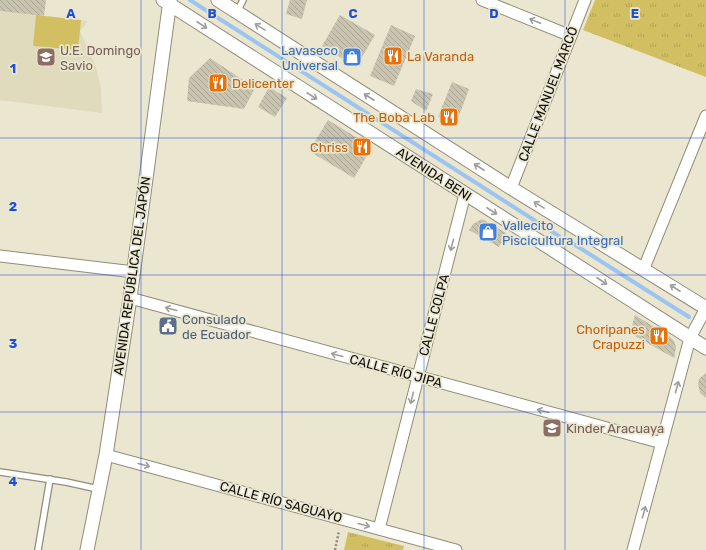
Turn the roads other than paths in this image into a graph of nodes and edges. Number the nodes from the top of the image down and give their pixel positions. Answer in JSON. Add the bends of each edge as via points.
{"nodes":[{"id":1,"x":218,"y":0,"type":"edge"},
{"id":2,"x":243,"y":0,"type":"edge"},
{"id":3,"x":482,"y":0,"type":"edge"},
{"id":4,"x":585,"y":0,"type":"edge"},
{"id":5,"x":168,"y":1,"type":"edge"},
{"id":6,"x":237,"y":12,"type":"junction"},
{"id":7,"x":572,"y":36,"type":"junction"},
{"id":8,"x":706,"y":116,"type":"edge"},
{"id":9,"x":512,"y":188,"type":"junction"},
{"id":10,"x":465,"y":194,"type":"junction"},
{"id":11,"x":0,"y":256,"type":"edge"},
{"id":12,"x":644,"y":268,"type":"junction"},
{"id":13,"x":134,"y":272,"type":"junction"},
{"id":14,"x":130,"y":298,"type":"junction"},
{"id":15,"x":706,"y":308,"type":"edge"},
{"id":16,"x":690,"y":338,"type":"junction"},
{"id":17,"x":706,"y":348,"type":"edge"},
{"id":18,"x":418,"y":377,"type":"junction"},
{"id":19,"x":662,"y":443,"type":"junction"},
{"id":20,"x":106,"y":455,"type":"junction"},
{"id":21,"x":0,"y":472,"type":"edge"},
{"id":22,"x":50,"y":479,"type":"junction"},
{"id":23,"x":99,"y":489,"type":"junction"},
{"id":24,"x":379,"y":529,"type":"junction"},
{"id":25,"x":38,"y":550,"type":"edge"},
{"id":26,"x":87,"y":550,"type":"edge"},
{"id":27,"x":456,"y":550,"type":"edge"},
{"id":28,"x":633,"y":550,"type":"edge"}],
"edges":[{"from":1,"to":6,"type":"street"},
{"from":2,"to":6,"type":"lane"},
{"from":7,"to":3,"type":"street","one_way":true},
{"from":4,"to":7,"type":"street","name":"CALLE MANUEL MARCÓ"},
{"from":5,"to":10,"type":"street","name":"AVENIDA BENI","one_way":true},
{"from":5,"to":13,"type":"street","name":"AVENIDA REPÚBLICA DEL JAPÓN"},
{"from":9,"to":6,"type":"street","one_way":true},
{"from":7,"to":9,"type":"street","name":"CALLE MANUEL MARCÓ"},
{"from":8,"to":12,"type":"street"},
{"from":12,"to":9,"type":"street","one_way":true},
{"from":10,"to":16,"type":"street","name":"AVENIDA BENI","one_way":true},
{"from":10,"to":18,"type":"street","name":"CALLE COLPA","one_way":true},
{"from":11,"to":13,"type":"street"},
{"from":15,"to":12,"type":"street","one_way":true},
{"from":13,"to":14,"type":"street","name":"AVENIDA REPÚBLICA DEL JAPÓN"},
{"from":18,"to":14,"type":"street","name":"CALLE RÍO JIPA","one_way":true},
{"from":14,"to":20,"type":"street","name":"AVENIDA REPÚBLICA DEL JAPÓN"},
{"from":15,"to":16,"type":"street"},
{"from":16,"to":17,"type":"street","name":"AVENIDA BENI"},
{"from":19,"to":16,"type":"street","one_way":true},
{"from":19,"to":18,"type":"street","name":"CALLE RÍO JIPA","one_way":true},
{"from":18,"to":24,"type":"street","name":"CALLE COLPA","one_way":true},
{"from":28,"to":19,"type":"street","one_way":true},
{"from":20,"to":23,"type":"street","name":"AVENIDA REPÚBLICA DEL JAPÓN"},
{"from":20,"to":24,"type":"street","name":"CALLE RÍO SAGUAYO","one_way":true},
{"from":21,"to":22,"type":"lane"},
{"from":22,"to":23,"type":"lane"},
{"from":22,"to":25,"type":"lane"},
{"from":23,"to":26,"type":"street","name":"AVENIDA REPÚBLICA DEL JAPÓN"},
{"from":24,"to":27,"type":"street","name":"CALLE RÍO SAGUAYO"}]}
